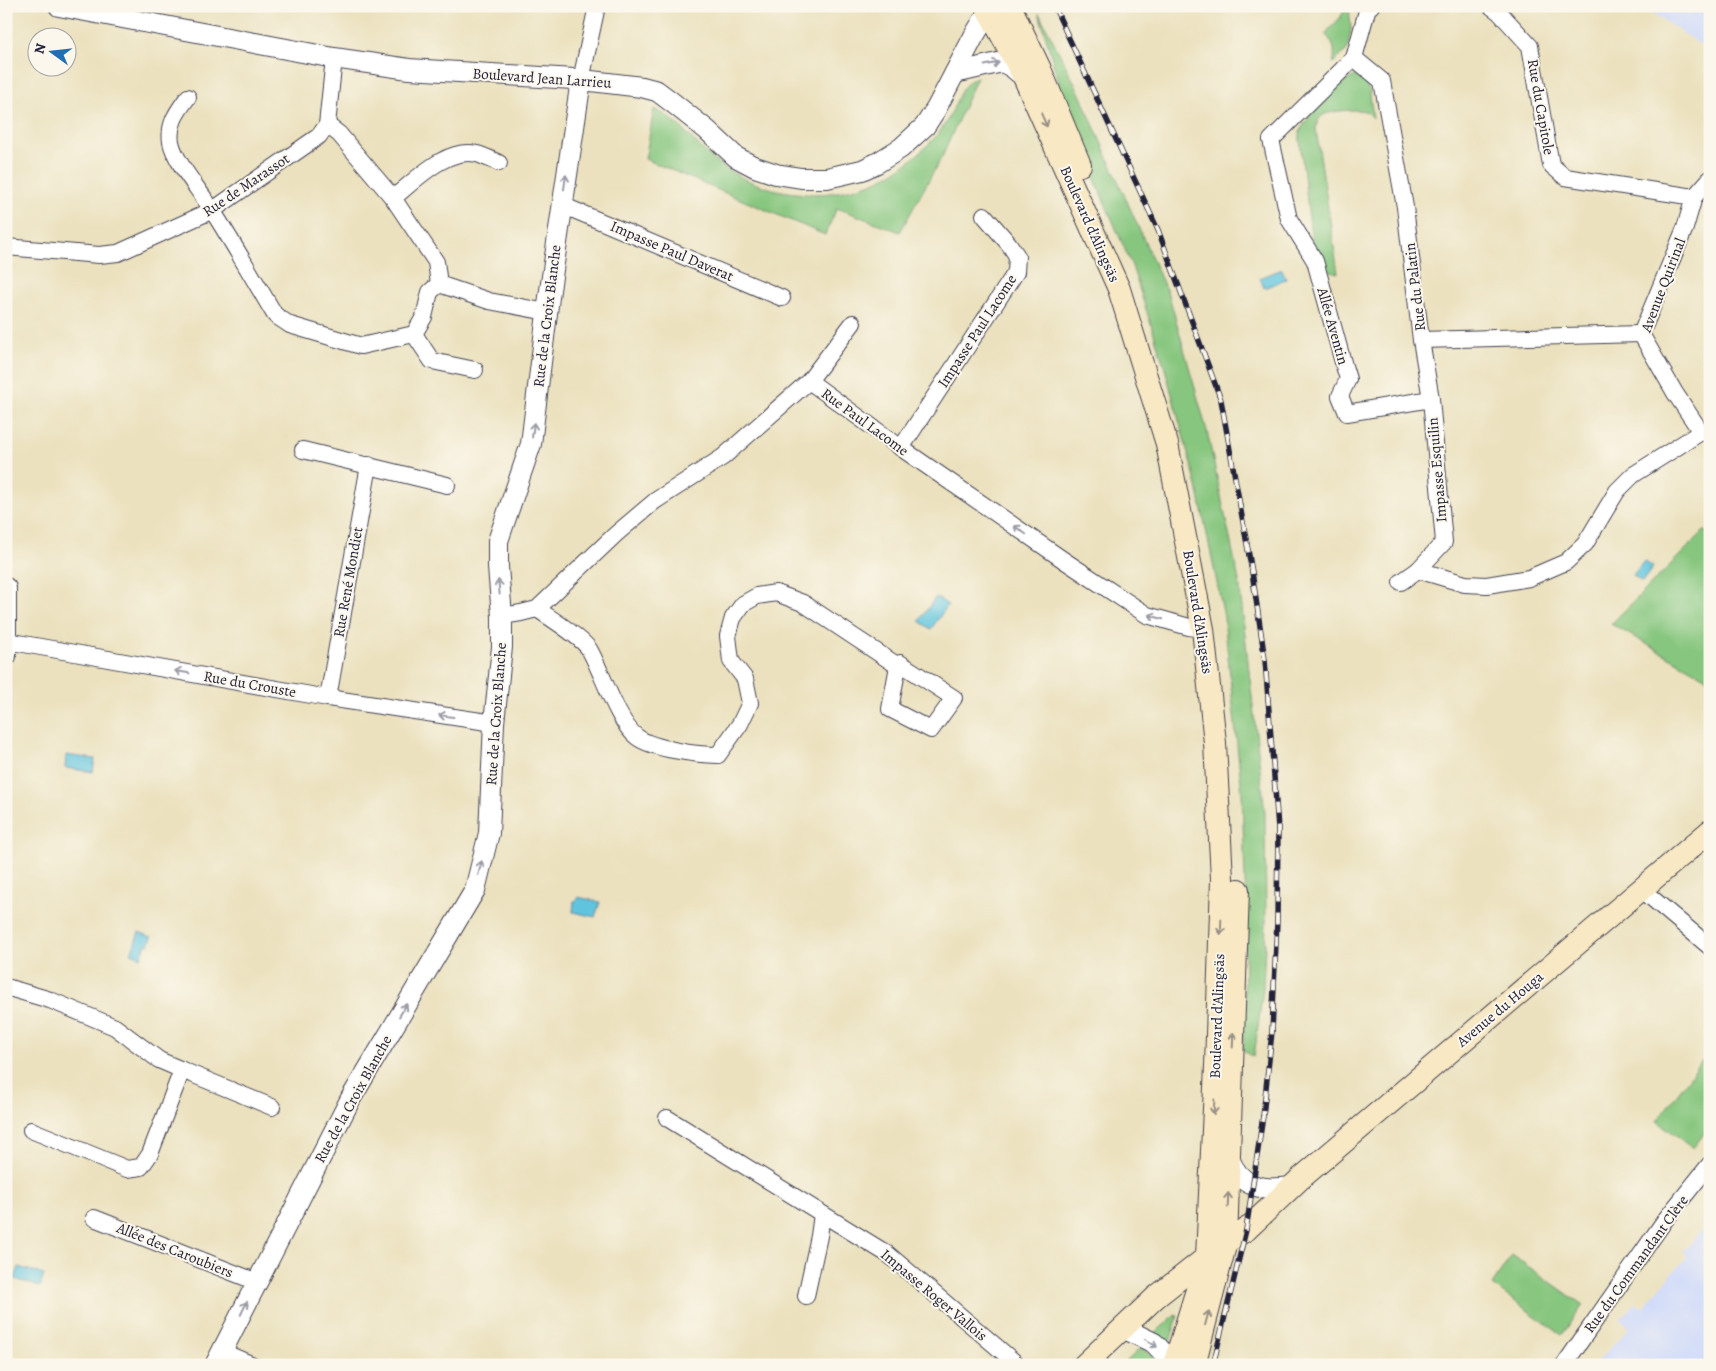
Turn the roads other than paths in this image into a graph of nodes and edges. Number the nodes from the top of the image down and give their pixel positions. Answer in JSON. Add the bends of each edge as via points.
{"nodes":[{"id":1,"x":59,"y":6,"type":"edge"},
{"id":2,"x":597,"y":6,"type":"edge"},
{"id":3,"x":1023,"y":6,"type":"edge"},
{"id":4,"x":1371,"y":6,"type":"edge"},
{"id":5,"x":1491,"y":6,"type":"edge"},
{"id":6,"x":994,"y":8,"type":"edge"},
{"id":7,"x":334,"y":58,"type":"junction"},
{"id":8,"x":1354,"y":58,"type":"junction"},
{"id":9,"x":955,"y":73,"type":"junction"},
{"id":10,"x":1024,"y":77,"type":"junction"},
{"id":11,"x":581,"y":80,"type":"junction"},
{"id":12,"x":188,"y":97,"type":"dead end"},
{"id":13,"x":1062,"y":121,"type":"junction"},
{"id":14,"x":327,"y":124,"type":"junction"},
{"id":15,"x":499,"y":163,"type":"dead end"},
{"id":16,"x":1710,"y":179,"type":"edge"},
{"id":17,"x":1694,"y":197,"type":"junction"},
{"id":18,"x":393,"y":198,"type":"junction"},
{"id":19,"x":562,"y":205,"type":"junction"},
{"id":20,"x":213,"y":210,"type":"junction"},
{"id":21,"x":984,"y":215,"type":"dead end"},
{"id":22,"x":6,"y":247,"type":"edge"},
{"id":23,"x":438,"y":284,"type":"junction"},
{"id":24,"x":782,"y":298,"type":"dead end"},
{"id":25,"x":548,"y":312,"type":"junction"},
{"id":26,"x":853,"y":323,"type":"dead end"},
{"id":27,"x":414,"y":334,"type":"junction"},
{"id":28,"x":1641,"y":334,"type":"junction"},
{"id":29,"x":1421,"y":340,"type":"junction"},
{"id":30,"x":475,"y":370,"type":"dead end"},
{"id":31,"x":809,"y":381,"type":"junction"},
{"id":32,"x":1431,"y":399,"type":"junction"},
{"id":33,"x":1705,"y":433,"type":"edge"},
{"id":34,"x":901,"y":448,"type":"junction"},
{"id":35,"x":303,"y":450,"type":"dead end"},
{"id":36,"x":369,"y":465,"type":"junction"},
{"id":37,"x":447,"y":485,"type":"dead end"},
{"id":38,"x":1418,"y":570,"type":"junction"},
{"id":39,"x":1401,"y":582,"type":"dead end"},
{"id":40,"x":6,"y":588,"type":"edge"},
{"id":41,"x":537,"y":608,"type":"junction"},
{"id":42,"x":502,"y":616,"type":"junction"},
{"id":43,"x":1204,"y":629,"type":"junction"},
{"id":44,"x":7,"y":648,"type":"edge"},
{"id":45,"x":898,"y":666,"type":"dead end"},
{"id":46,"x":328,"y":698,"type":"junction"},
{"id":47,"x":494,"y":723,"type":"junction"},
{"id":48,"x":1710,"y":831,"type":"edge"},
{"id":49,"x":1641,"y":889,"type":"junction"},
{"id":50,"x":1710,"y":947,"type":"edge"},
{"id":51,"x":6,"y":987,"type":"edge"},
{"id":52,"x":182,"y":1070,"type":"junction"},
{"id":53,"x":272,"y":1107,"type":"dead end"},
{"id":54,"x":667,"y":1118,"type":"dead end"},
{"id":55,"x":31,"y":1130,"type":"dead end"},
{"id":56,"x":1229,"y":1158,"type":"junction"},
{"id":57,"x":1710,"y":1164,"type":"edge"},
{"id":58,"x":1291,"y":1187,"type":"junction"},
{"id":59,"x":822,"y":1214,"type":"junction"},
{"id":60,"x":94,"y":1218,"type":"dead end"},
{"id":61,"x":1226,"y":1242,"type":"junction"},
{"id":62,"x":1207,"y":1257,"type":"junction"},
{"id":63,"x":256,"y":1282,"type":"junction"},
{"id":64,"x":806,"y":1296,"type":"dead end"},
{"id":65,"x":1123,"y":1328,"type":"junction"},
{"id":66,"x":219,"y":1358,"type":"edge"},
{"id":67,"x":1181,"y":1364,"type":"edge"},
{"id":68,"x":253,"y":1365,"type":"edge"},
{"id":69,"x":1018,"y":1365,"type":"edge"},
{"id":70,"x":1084,"y":1365,"type":"edge"},
{"id":71,"x":1564,"y":1365,"type":"edge"}],
"edges":[{"from":1,"to":7,"type":"street","name":"Boulevard Jean Larrieu"},
{"from":2,"to":11,"type":"street","name":"Rue de la Croix Blanche"},
{"from":3,"to":13,"type":"main road","via":[[1050,71]]},
{"from":4,"to":8,"type":"street"},
{"from":5,"to":17,"type":"street","name":"Rue du Capitole","via":[[1530,46],[1551,165],[1565,177]]},
{"from":6,"to":9,"type":"street","name":"Boulevard Jean Larrieu"},
{"from":6,"to":10,"type":"main road","name":"Boulevard d'Alingsäs"},
{"from":6,"to":13,"type":"main road","name":"Boulevard d'Alingsäs","via":[[1040,69]]},
{"from":7,"to":11,"type":"street","name":"Boulevard Jean Larrieu","via":[[409,69]]},
{"from":7,"to":14,"type":"street"},
{"from":8,"to":29,"type":"street","name":"Rue du Palatin","via":[[1382,82],[1405,207]]},
{"from":8,"to":32,"type":"street","name":"Allée Aventin","via":[[1271,140],[1289,219],[1315,261],[1348,379],[1340,396],[1347,413]]},
{"from":9,"to":10,"type":"street","one_way":true,"via":[[1002,62]]},
{"from":9,"to":11,"type":"street","name":"Boulevard Jean Larrieu","via":[[925,126],[901,148],[862,170],[828,178],[801,178],[755,167],[736,157],[657,91]]},
{"from":10,"to":43,"type":"main road","name":"Boulevard d'Alingsäs","one_way":true,"via":[[1119,289],[1166,444]]},
{"from":19,"to":11,"type":"street","name":"Rue de la Croix Blanche","one_way":true},
{"from":12,"to":20,"type":"street","via":[[174,116],[171,141],[174,154]]},
{"from":56,"to":13,"type":"main road","name":"Boulevard d'Alingsäs","one_way":true,"via":[[1238,882],[1229,740],[1215,618],[1176,434],[1130,285]]},
{"from":14,"to":18,"type":"street"},
{"from":14,"to":20,"type":"street","name":"Rue de Marassot","via":[[319,136]]},
{"from":15,"to":18,"type":"street","via":[[477,154],[458,154],[440,161]]},
{"from":16,"to":17,"type":"street","name":"Avenue Quirinal"},
{"from":17,"to":28,"type":"street","name":"Avenue Quirinal","via":[[1685,228]]},
{"from":18,"to":23,"type":"street","via":[[436,262]]},
{"from":19,"to":24,"type":"street","name":"Impasse Paul Daverat"},
{"from":19,"to":25,"type":"street","name":"Rue de la Croix Blanche"},
{"from":20,"to":22,"type":"street","name":"Rue de Marassot","via":[[118,253],[99,255]]},
{"from":20,"to":27,"type":"street","via":[[275,314],[290,325],[361,346]]},
{"from":21,"to":34,"type":"street","name":"Impasse Paul Lacome","via":[[1017,256],[1016,272]]},
{"from":23,"to":25,"type":"street","via":[[489,301]]},
{"from":23,"to":27,"type":"street","via":[[430,292],[424,317]]},
{"from":42,"to":25,"type":"street","name":"Rue de la Croix Blanche","one_way":true,"via":[[498,541],[531,444]]},
{"from":26,"to":31,"type":"street"},
{"from":27,"to":30,"type":"street","via":[[432,361]]},
{"from":28,"to":29,"type":"street","name":"Rue du Palatin"},
{"from":28,"to":33,"type":"street","name":"Avenue Quirinal","via":[[1675,393]]},
{"from":29,"to":32,"type":"street","name":"Impasse Esquilin"},
{"from":31,"to":34,"type":"street","name":"Rue Paul Lacome"},
{"from":31,"to":41,"type":"street","name":"Rue Paul Lacome","via":[[723,457],[655,501]]},
{"from":32,"to":38,"type":"street","name":"Impasse Esquilin","via":[[1444,542]]},
{"from":33,"to":38,"type":"street","via":[[1633,475],[1617,491],[1585,544],[1566,562],[1530,578],[1487,585],[1465,584]]},
{"from":43,"to":34,"type":"street","name":"Rue Paul Lacome","one_way":true,"via":[[1148,615]]},
{"from":35,"to":36,"type":"street"},
{"from":36,"to":37,"type":"street"},
{"from":36,"to":46,"type":"street","name":"Rue René Mondiet"},
{"from":38,"to":39,"type":"street","name":"Impasse Esquilin"},
{"from":40,"to":44,"type":"street"},
{"from":41,"to":42,"type":"street","name":"Rue Paul Lacome"},
{"from":41,"to":45,"type":"street","via":[[588,647],[623,720],[637,737],[697,755],[718,755],[750,703],[745,680],[731,660],[728,636],[733,618],[744,604],[757,596],[776,593],[803,603]]},
{"from":42,"to":47,"type":"street","name":"Rue de la Croix Blanche"},
{"from":43,"to":62,"type":"main road","name":"Boulevard d'Alingsäs","one_way":true,"via":[[1215,743],[1222,878]]},
{"from":46,"to":44,"type":"street","name":"Rue du Crouste","one_way":true},
{"from":47,"to":46,"type":"street","name":"Rue du Crouste","one_way":true},
{"from":63,"to":47,"type":"street","name":"Rue de la Croix Blanche","one_way":true,"via":[[351,1098],[475,890],[488,833]]},
{"from":48,"to":49,"type":"main road","name":"Avenue du Houga"},
{"from":49,"to":50,"type":"street"},
{"from":49,"to":58,"type":"main road","name":"Avenue du Houga"},
{"from":51,"to":52,"type":"street","via":[[50,1000],[116,1027],[159,1060]]},
{"from":52,"to":53,"type":"street"},
{"from":52,"to":55,"type":"street","via":[[150,1154],[141,1167],[127,1168]]},
{"from":54,"to":59,"type":"street","name":"Impasse Roger Vallois"},
{"from":56,"to":58,"type":"street","via":[[1237,1173],[1253,1185],[1265,1189]]},
{"from":61,"to":56,"type":"main road","name":"Boulevard d'Alingsäs","one_way":true},
{"from":57,"to":71,"type":"street","name":"Rue du Commandant Clère","via":[[1665,1220]]},
{"from":58,"to":61,"type":"main road","name":"Avenue du Houga","via":[[1246,1230]]},
{"from":59,"to":64,"type":"street"},
{"from":59,"to":69,"type":"street","name":"Impasse Roger Vallois","via":[[889,1255]]},
{"from":60,"to":63,"type":"street","name":"Allée des Caroubiers"},
{"from":61,"to":62,"type":"main road","name":"Avenue du Houga"},
{"from":67,"to":61,"type":"main road","name":"Boulevard d'Alingsäs","one_way":true},
{"from":62,"to":65,"type":"main road","name":"Avenue du Houga"},
{"from":62,"to":67,"type":"main road","name":"Boulevard d'Alingsäs"},
{"from":66,"to":63,"type":"street","name":"Rue de la Croix Blanche","one_way":true},
{"from":65,"to":67,"type":"street","one_way":true,"via":[[1154,1343]]},
{"from":65,"to":70,"type":"main road","name":"Avenue du Houga"},
{"from":66,"to":68,"type":"street"}]}
